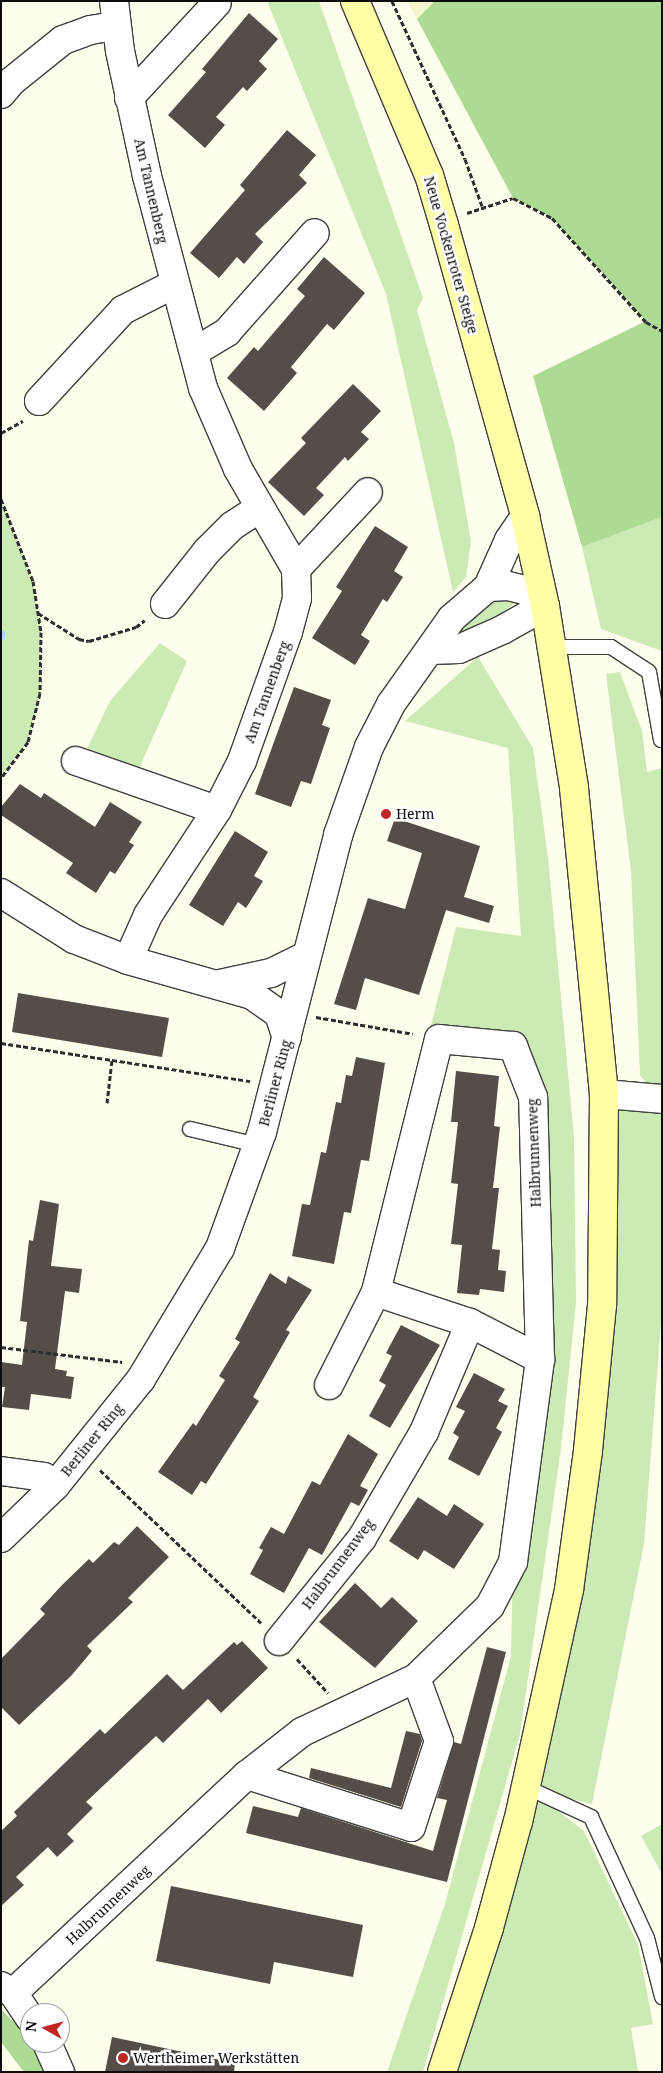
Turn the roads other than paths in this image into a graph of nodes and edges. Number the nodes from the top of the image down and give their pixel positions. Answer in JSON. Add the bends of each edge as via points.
{"nodes":[{"id":1,"x":355,"y":1,"type":"edge"},
{"id":2,"x":217,"y":4,"type":"dead end"},
{"id":3,"x":115,"y":13,"type":"edge"},
{"id":4,"x":1,"y":94,"type":"edge"},
{"id":5,"x":129,"y":98,"type":"junction"},
{"id":6,"x":315,"y":233,"type":"dead end"},
{"id":7,"x":174,"y":284,"type":"junction"},
{"id":8,"x":194,"y":352,"type":"junction"},
{"id":9,"x":39,"y":401,"type":"dead end"},
{"id":10,"x":368,"y":492,"type":"dead end"},
{"id":11,"x":260,"y":508,"type":"junction"},
{"id":12,"x":525,"y":516,"type":"junction"},
{"id":13,"x":296,"y":569,"type":"junction"},
{"id":14,"x":488,"y":587,"type":"junction"},
{"id":15,"x":165,"y":604,"type":"road end"},
{"id":16,"x":545,"y":606,"type":"junction"},
{"id":17,"x":553,"y":647,"type":"junction"},
{"id":18,"x":431,"y":650,"type":"junction"},
{"id":19,"x":660,"y":740,"type":"edge"},
{"id":20,"x":76,"y":761,"type":"dead end"},
{"id":21,"x":217,"y":810,"type":"junction"},
{"id":22,"x":1,"y":893,"type":"edge"},
{"id":23,"x":306,"y":956,"type":"junction"},
{"id":24,"x":128,"y":960,"type":"junction"},
{"id":25,"x":220,"y":984,"type":"junction"},
{"id":26,"x":290,"y":1025,"type":"junction"},
{"id":27,"x":604,"y":1094,"type":"junction"},
{"id":28,"x":662,"y":1099,"type":"edge"},
{"id":29,"x":190,"y":1129,"type":"dead end"},
{"id":30,"x":257,"y":1146,"type":"junction"},
{"id":31,"x":376,"y":1292,"type":"junction"},
{"id":32,"x":470,"y":1323,"type":"junction"},
{"id":33,"x":540,"y":1359,"type":"junction"},
{"id":34,"x":329,"y":1385,"type":"dead end"},
{"id":35,"x":1,"y":1471,"type":"edge"},
{"id":36,"x":55,"y":1486,"type":"junction"},
{"id":37,"x":1,"y":1538,"type":"edge"},
{"id":38,"x":279,"y":1640,"type":"road end"},
{"id":39,"x":416,"y":1678,"type":"junction"},
{"id":40,"x":247,"y":1775,"type":"junction"},
{"id":41,"x":526,"y":1787,"type":"junction"},
{"id":42,"x":7,"y":1990,"type":"edge"},
{"id":43,"x":662,"y":1997,"type":"edge"},
{"id":44,"x":20,"y":2006,"type":"edge"},
{"id":45,"x":51,"y":2053,"type":"edge"},
{"id":46,"x":60,"y":2072,"type":"edge"},
{"id":47,"x":442,"y":2072,"type":"edge"}],
"edges":[{"from":1,"to":12,"type":"main road","name":"Neue Vockenroter Steige","via":[[429,175]]},
{"from":2,"to":5,"type":"street"},
{"from":3,"to":4,"type":"street","name":"Am Tannenberg","via":[[90,30],[63,40],[12,81]]},
{"from":3,"to":5,"type":"street","name":"Am Tannenberg"},
{"from":5,"to":7,"type":"street","name":"Am Tannenberg"},
{"from":6,"to":8,"type":"street","via":[[227,332]]},
{"from":7,"to":8,"type":"street","name":"Am Tannenberg"},
{"from":7,"to":9,"type":"street","via":[[123,310]]},
{"from":8,"to":11,"type":"street","name":"Am Tannenberg","via":[[210,405],[238,469]]},
{"from":10,"to":13,"type":"street"},
{"from":11,"to":13,"type":"street","name":"Am Tannenberg"},
{"from":11,"to":15,"type":"street","via":[[232,526],[207,551]]},
{"from":12,"to":14,"type":"street","name":"Berliner Ring","via":[[509,540]]},
{"from":12,"to":16,"type":"main road","name":"Neue Vockenroter Steige"},
{"from":13,"to":21,"type":"street","name":"Am Tannenberg","via":[[297,598],[288,632],[242,761]]},
{"from":14,"to":16,"type":"street","via":[[508,586],[525,590]]},
{"from":14,"to":18,"type":"street","name":"Berliner Ring","via":[[452,618]]},
{"from":16,"to":17,"type":"main road","name":"Neue Vockenroter Steige"},
{"from":16,"to":18,"type":"street","via":[[502,630],[459,648]]},
{"from":17,"to":19,"type":"lane","via":[[611,647],[649,672]]},
{"from":17,"to":27,"type":"main road","name":"Neue Vockenroter Steige","via":[[574,788]]},
{"from":18,"to":23,"type":"street","name":"Berliner Ring","via":[[391,704],[369,747],[338,835]]},
{"from":20,"to":21,"type":"street"},
{"from":21,"to":24,"type":"street","name":"Am Tannenberg","via":[[148,915]]},
{"from":22,"to":24,"type":"street","via":[[74,938]]},
{"from":23,"to":25,"type":"street","via":[[271,973]]},
{"from":23,"to":26,"type":"street","name":"Berliner Ring"},
{"from":24,"to":25,"type":"street"},
{"from":25,"to":26,"type":"street","via":[[252,995]]},
{"from":26,"to":30,"type":"street","name":"Berliner Ring"},
{"from":27,"to":28,"type":"street"},
{"from":27,"to":41,"type":"main road","name":"Neue Vockenroter Steige","via":[[602,1305],[588,1451],[569,1590]]},
{"from":29,"to":30,"type":"lane"},
{"from":30,"to":36,"type":"street","name":"Berliner Ring","via":[[220,1248],[141,1380]]},
{"from":31,"to":32,"type":"street"},
{"from":31,"to":33,"type":"street","name":"Halbrunnenweg","via":[[438,1039],[513,1046],[533,1097]]},
{"from":31,"to":34,"type":"street"},
{"from":32,"to":33,"type":"street"},
{"from":32,"to":38,"type":"street","name":"Halbrunnenweg","via":[[424,1432],[362,1538]]},
{"from":33,"to":39,"type":"street","name":"Halbrunnenweg","via":[[513,1562],[490,1606]]},
{"from":35,"to":36,"type":"street","name":"Berliner Ring","via":[[44,1477]]},
{"from":36,"to":37,"type":"street","name":"Berliner Ring"},
{"from":39,"to":40,"type":"street","name":"Halbrunnenweg","via":[[302,1732]]},
{"from":39,"to":40,"type":"street","via":[[439,1740],[411,1827]]},
{"from":40,"to":42,"type":"street","name":"Halbrunnenweg"},
{"from":41,"to":43,"type":"lane","via":[[591,1817],[647,1938]]},
{"from":41,"to":47,"type":"main road","name":"Neue Vockenroter Steige","via":[[489,1928]]},
{"from":42,"to":44,"type":"street","name":"Halbrunnenweg"},
{"from":45,"to":46,"type":"street"}]}
